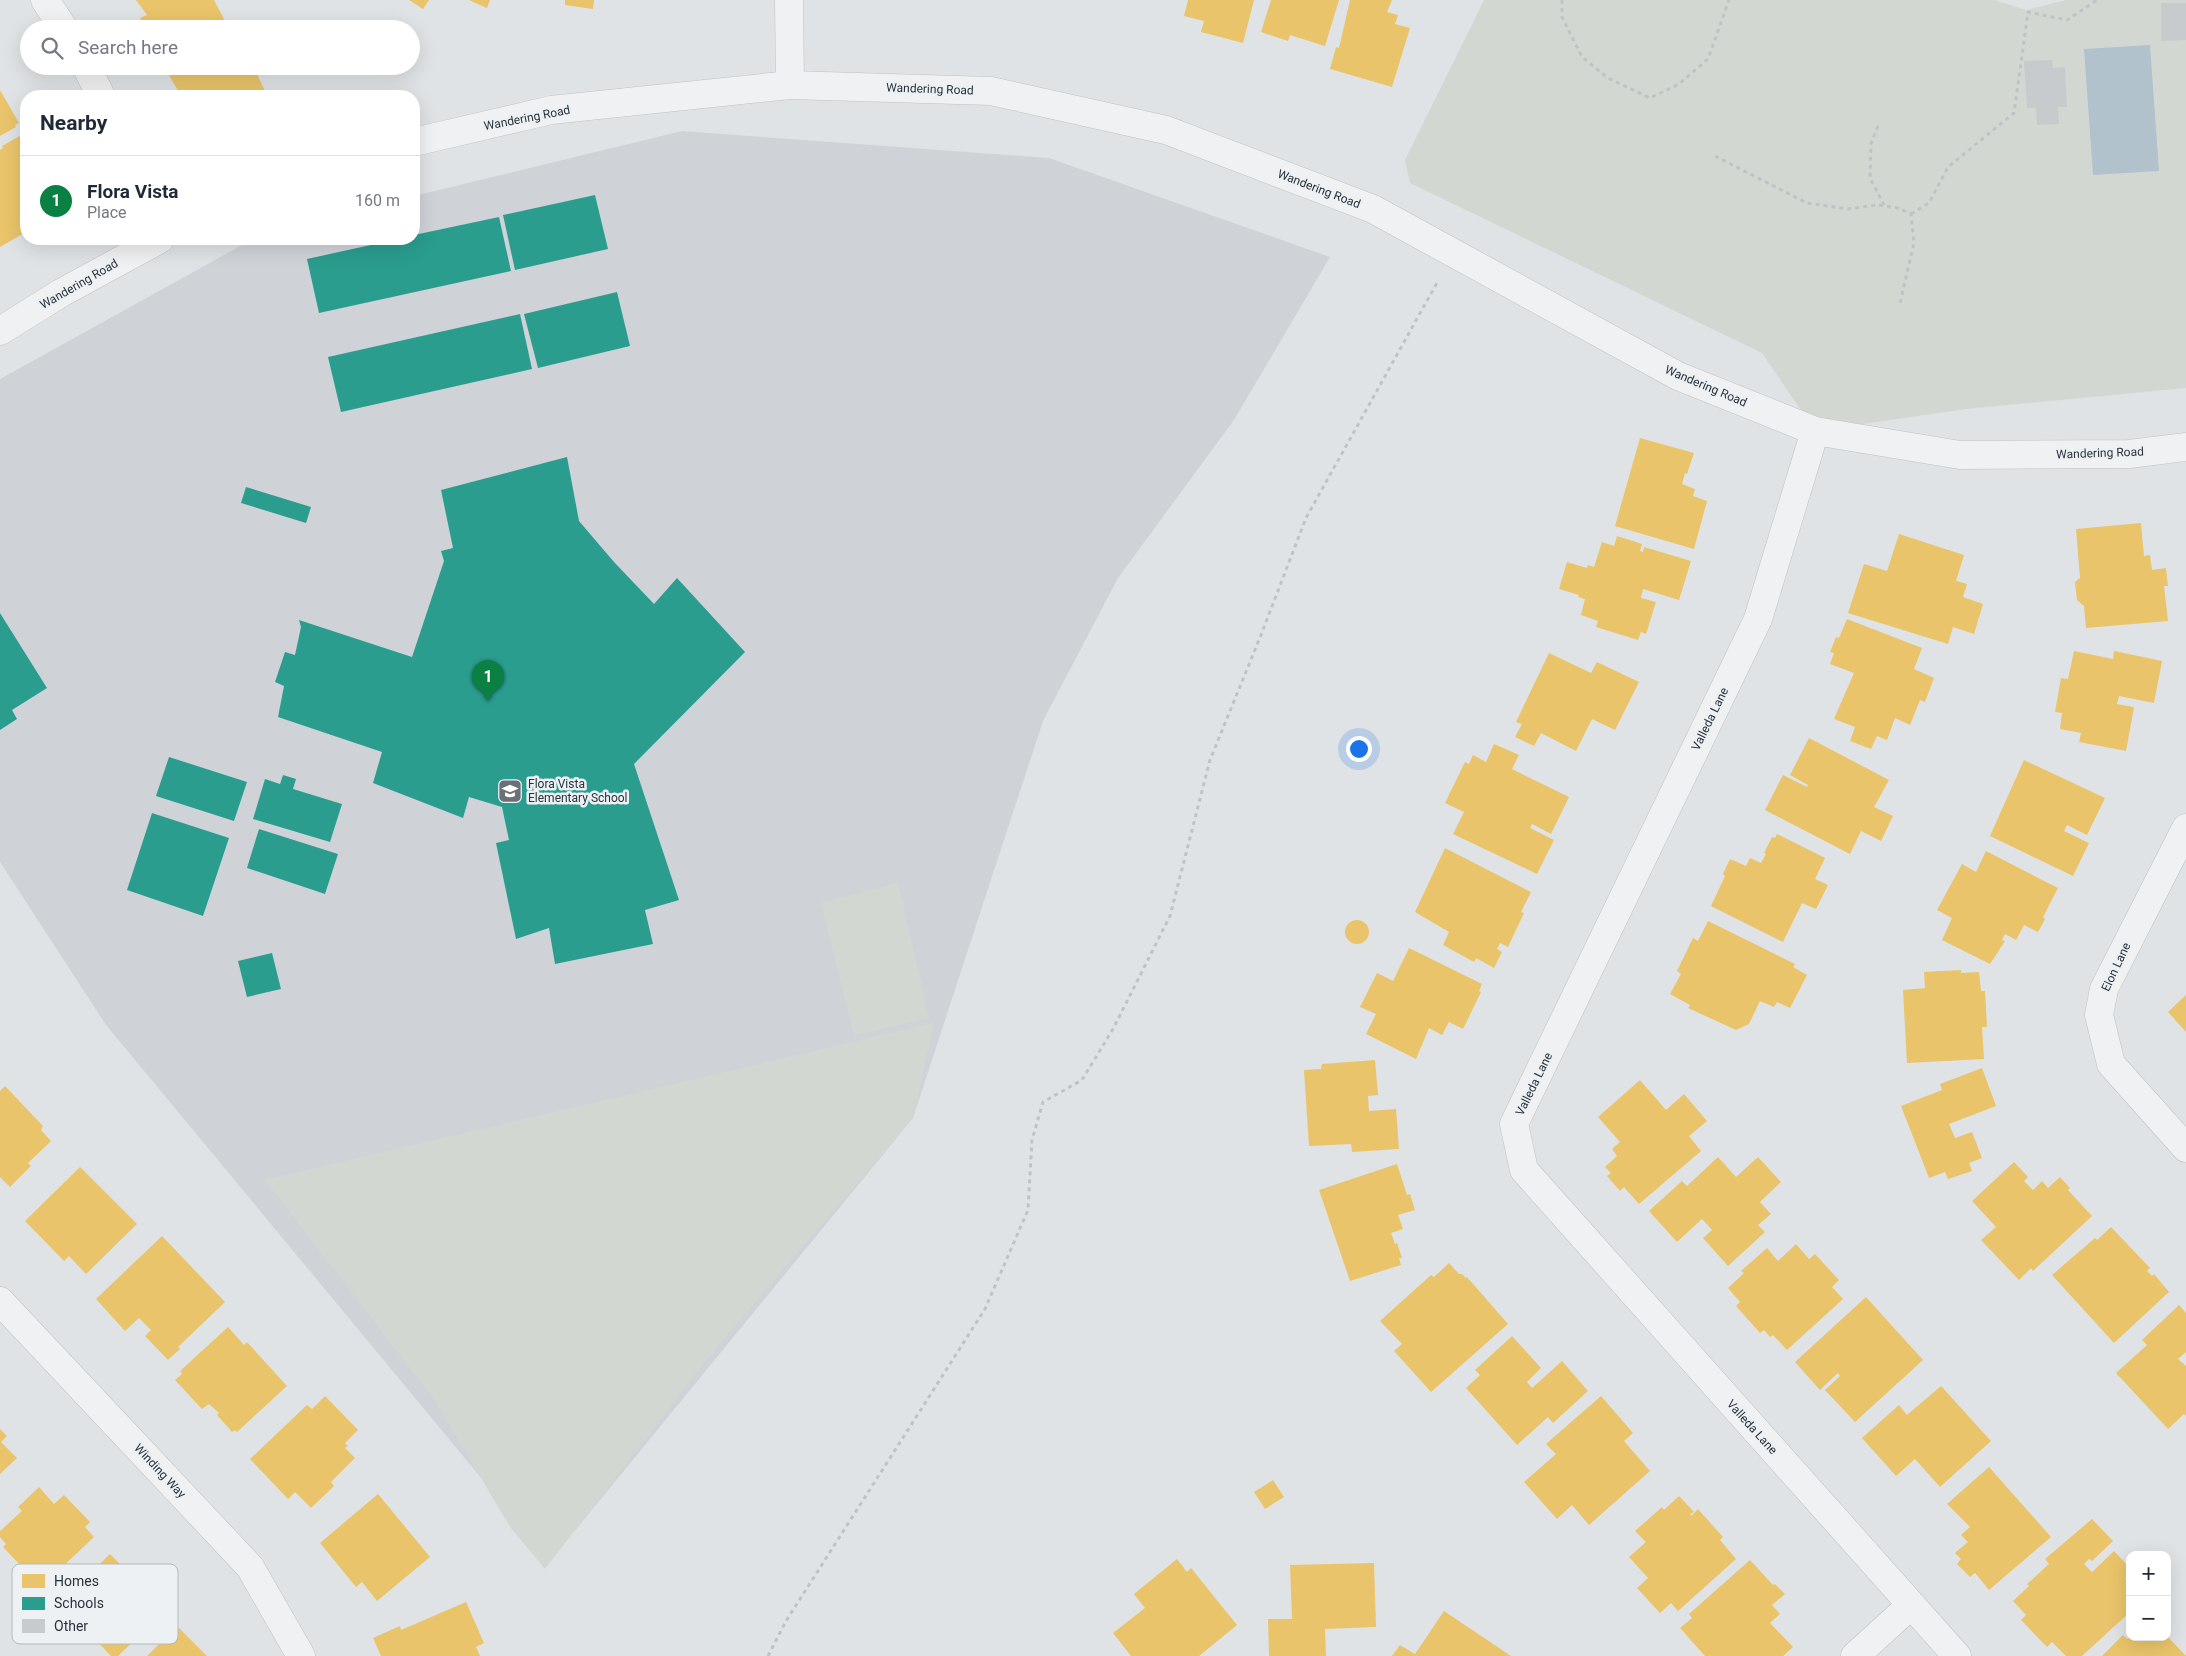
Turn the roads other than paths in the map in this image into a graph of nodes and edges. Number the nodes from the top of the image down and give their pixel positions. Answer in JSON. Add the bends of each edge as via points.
{"nodes":[{"id":1,"x":45,"y":0,"type":"edge"},
{"id":2,"x":789,"y":0,"type":"edge"},
{"id":3,"x":58,"y":20,"type":"edge"},
{"id":4,"x":90,"y":75,"type":"edge"},
{"id":5,"x":790,"y":85,"type":"junction"},
{"id":6,"x":98,"y":90,"type":"edge"},
{"id":7,"x":420,"y":141,"type":"edge"},
{"id":8,"x":149,"y":245,"type":"edge"},
{"id":9,"x":0,"y":331,"type":"edge"},
{"id":10,"x":1815,"y":431,"type":"junction"},
{"id":11,"x":2186,"y":447,"type":"edge"},
{"id":12,"x":2186,"y":828,"type":"edge"},
{"id":13,"x":2186,"y":1148,"type":"edge"},
{"id":14,"x":0,"y":1301,"type":"edge"},
{"id":15,"x":1911,"y":1605,"type":"junction"},
{"id":16,"x":301,"y":1656,"type":"edge"},
{"id":17,"x":1855,"y":1656,"type":"edge"},
{"id":18,"x":1957,"y":1656,"type":"edge"}],
"edges":[{"from":1,"to":3,"type":"street"},
{"from":2,"to":5,"type":"street"},
{"from":4,"to":6,"type":"street"},
{"from":5,"to":7,"type":"street","name":"Wandering Road","via":[[551,110]]},
{"from":5,"to":10,"type":"street","name":"Wandering Road","via":[[991,91],[1166,130],[1373,209],[1678,376]]},
{"from":8,"to":9,"type":"street","name":"Wandering Road"},
{"from":10,"to":11,"type":"street","name":"Wandering Road","via":[[1960,455],[2128,454]]},
{"from":10,"to":15,"type":"street","name":"Valleda Lane","via":[[1758,619],[1514,1124],[1524,1170]]},
{"from":12,"to":13,"type":"street","name":"Elon Lane","via":[[2104,989],[2099,1015],[2111,1064]]},
{"from":14,"to":16,"type":"street","name":"Winding Way","via":[[250,1567]]},
{"from":15,"to":17,"type":"street"},
{"from":15,"to":18,"type":"street","name":"Valleda Lane"}]}
